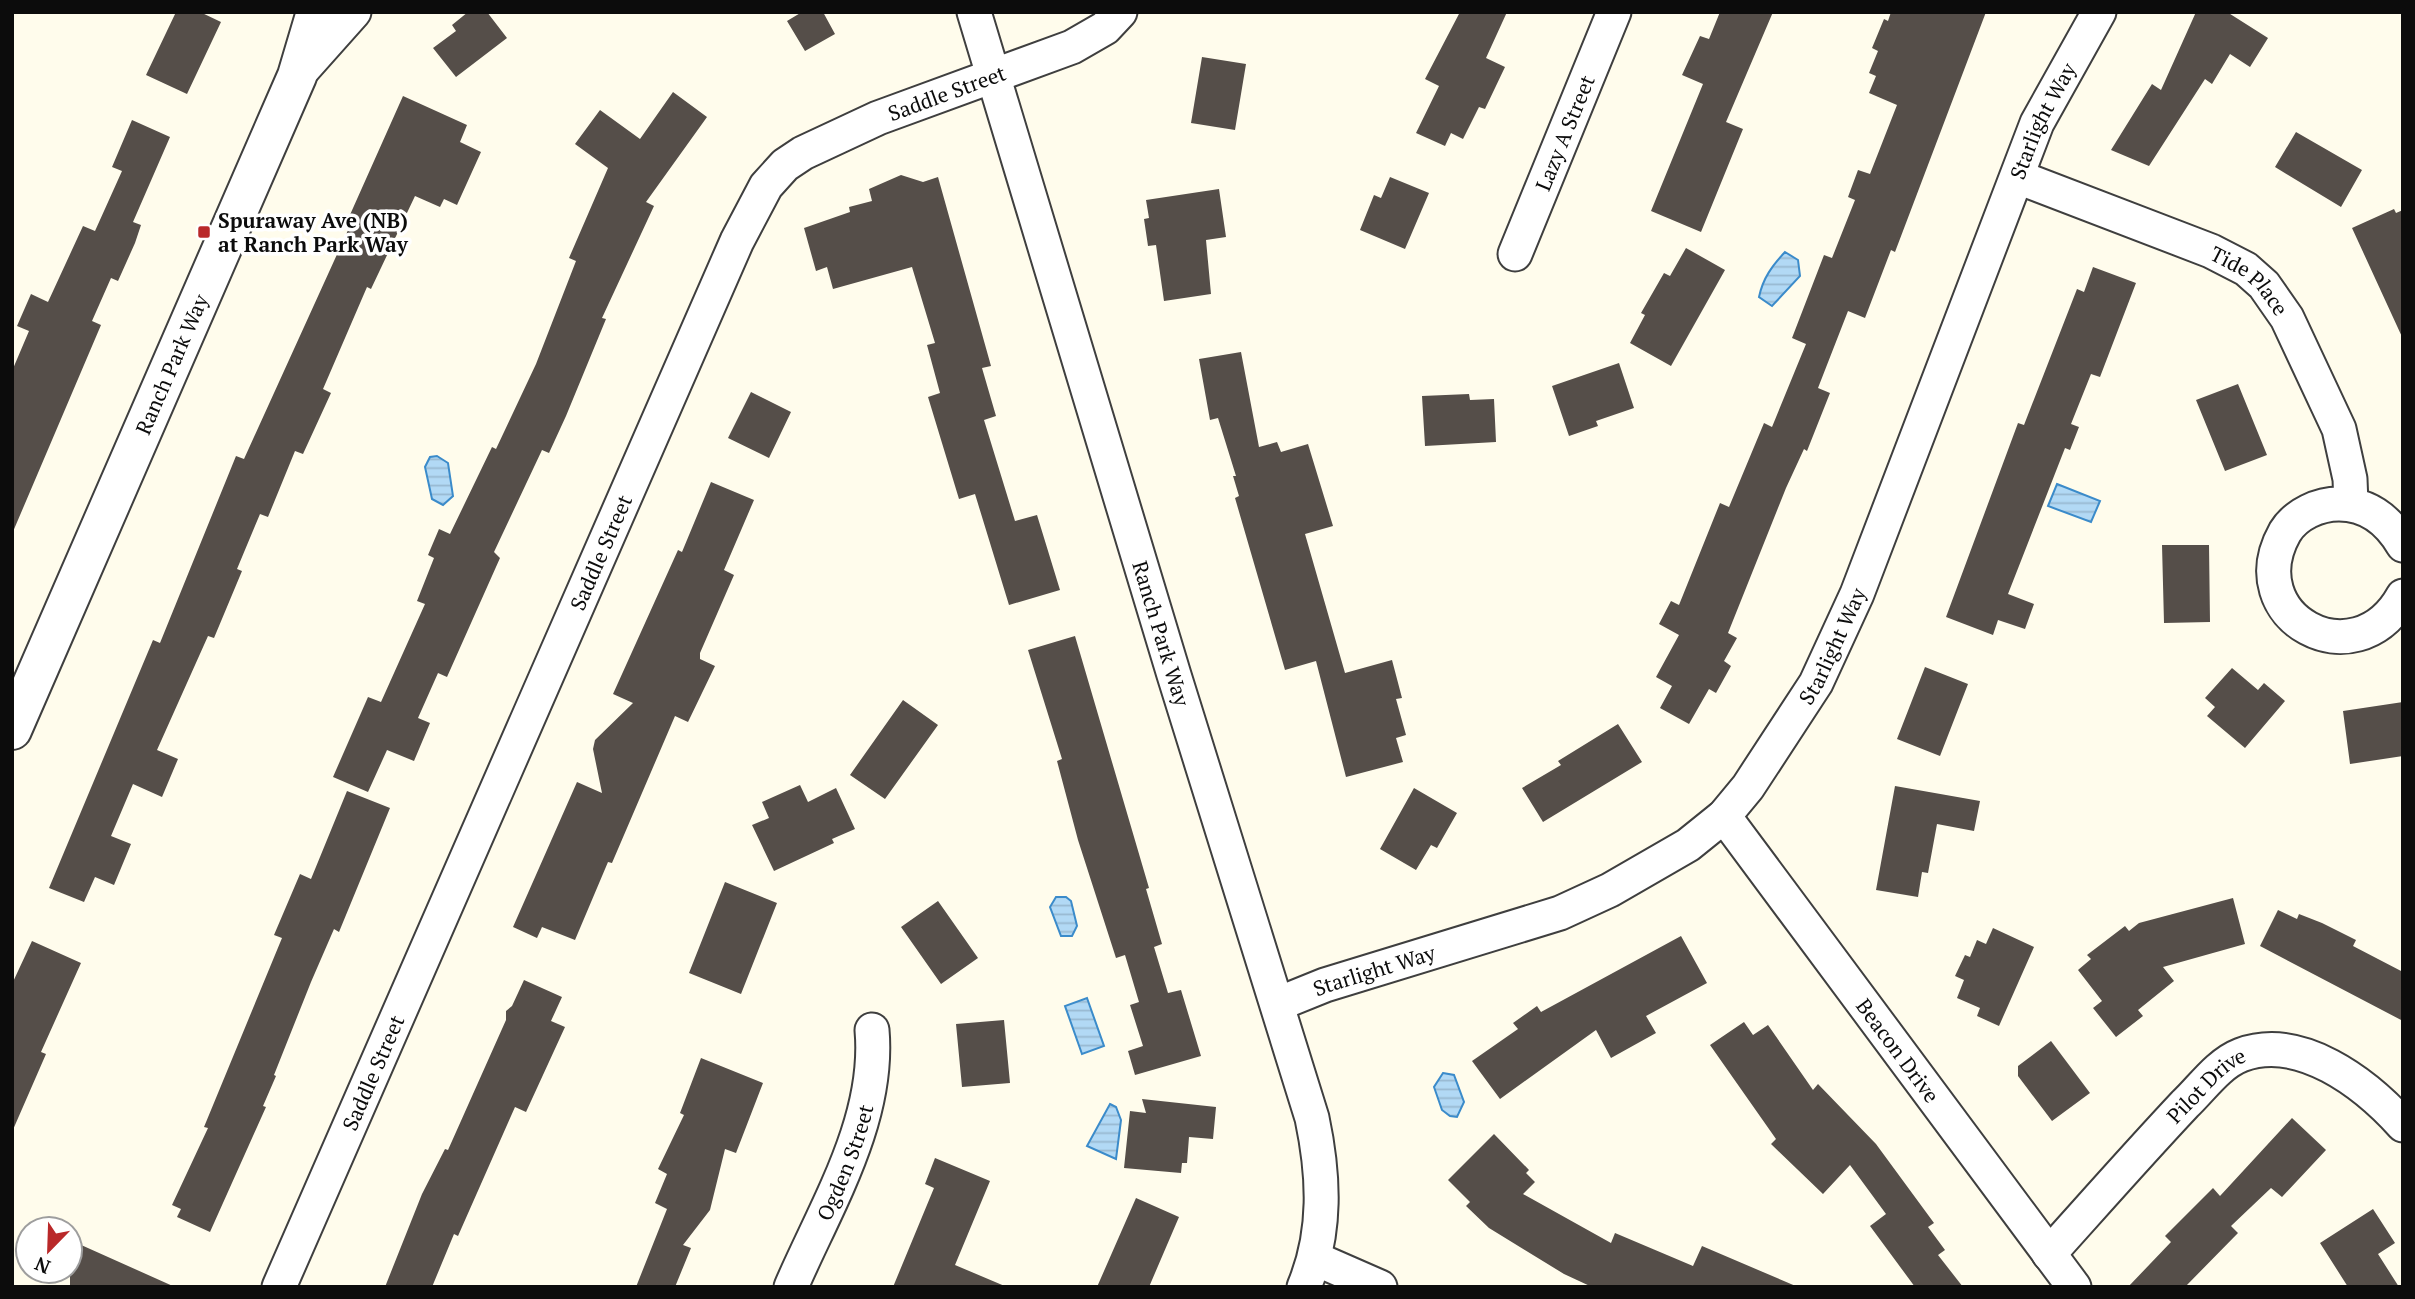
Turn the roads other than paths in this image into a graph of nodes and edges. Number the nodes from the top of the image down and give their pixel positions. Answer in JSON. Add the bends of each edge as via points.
{"nodes":[{"id":1,"x":316,"y":12,"type":"edge"},
{"id":2,"x":354,"y":12,"type":"edge"},
{"id":3,"x":974,"y":12,"type":"edge"},
{"id":4,"x":1120,"y":12,"type":"edge"},
{"id":5,"x":1614,"y":12,"type":"edge"},
{"id":6,"x":2099,"y":12,"type":"edge"},
{"id":7,"x":995,"y":75,"type":"junction"},
{"id":8,"x":297,"y":76,"type":"junction"},
{"id":9,"x":2018,"y":177,"type":"junction"},
{"id":10,"x":1515,"y":254,"type":"dead end"},
{"id":11,"x":2351,"y":504,"type":"junction"},
{"id":12,"x":2403,"y":545,"type":"edge"},
{"id":13,"x":2403,"y":596,"type":"edge"},
{"id":14,"x":12,"y":730,"type":"edge"},
{"id":15,"x":1724,"y":816,"type":"junction"},
{"id":16,"x":1278,"y":1004,"type":"junction"},
{"id":17,"x":872,"y":1030,"type":"dead end"},
{"id":18,"x":2403,"y":1125,"type":"edge"},
{"id":19,"x":2049,"y":1254,"type":"junction"},
{"id":20,"x":1310,"y":1273,"type":"edge"},
{"id":21,"x":279,"y":1287,"type":"edge"},
{"id":22,"x":790,"y":1287,"type":"edge"},
{"id":23,"x":1380,"y":1287,"type":"edge"},
{"id":24,"x":2074,"y":1287,"type":"edge"}],
"edges":[{"from":1,"to":8,"type":"street"},
{"from":2,"to":8,"type":"street","name":"Ranch Park Way"},
{"from":3,"to":7,"type":"street","name":"Ranch Park Way"},
{"from":4,"to":7,"type":"street","name":"Saddle Street","via":[[1088,39]]},
{"from":5,"to":10,"type":"street","name":"Lazy A Street"},
{"from":6,"to":9,"type":"street","name":"Starlight Way","via":[[2051,95]]},
{"from":7,"to":16,"type":"street","name":"Ranch Park Way","via":[[1174,675]]},
{"from":7,"to":21,"type":"street","name":"Saddle Street","via":[[824,142],[785,165],[766,186],[737,241]]},
{"from":8,"to":14,"type":"street","name":"Ranch Park Way"},
{"from":9,"to":11,"type":"street","name":"Tide Place","via":[[2222,255],[2264,285],[2287,318],[2339,429]]},
{"from":9,"to":15,"type":"street","name":"Starlight Way","via":[[1857,594],[1816,683],[1768,761]]},
{"from":11,"to":12,"type":"street","via":[[2376,513]]},
{"from":11,"to":13,"type":"street","via":[[2328,504],[2306,512],[2288,527],[2273,562],[2274,586],[2284,607],[2300,624],[2330,637],[2354,637],[2376,628]]},
{"from":15,"to":16,"type":"street","name":"Starlight Way","via":[[1645,873],[1560,913],[1325,985]]},
{"from":15,"to":19,"type":"street","name":"Beacon Drive"},
{"from":16,"to":20,"type":"street","name":"Ranch Park Way","via":[[1319,1152],[1321,1223]]},
{"from":17,"to":22,"type":"street","name":"Ogden Street","via":[[874,1061],[862,1123]]},
{"from":18,"to":19,"type":"street","name":"Pilot Drive","via":[[2363,1087],[2306,1056],[2268,1048],[2238,1056],[2166,1125]]},
{"from":19,"to":24,"type":"street","name":"Beacon Drive"},
{"from":20,"to":23,"type":"street"}]}
